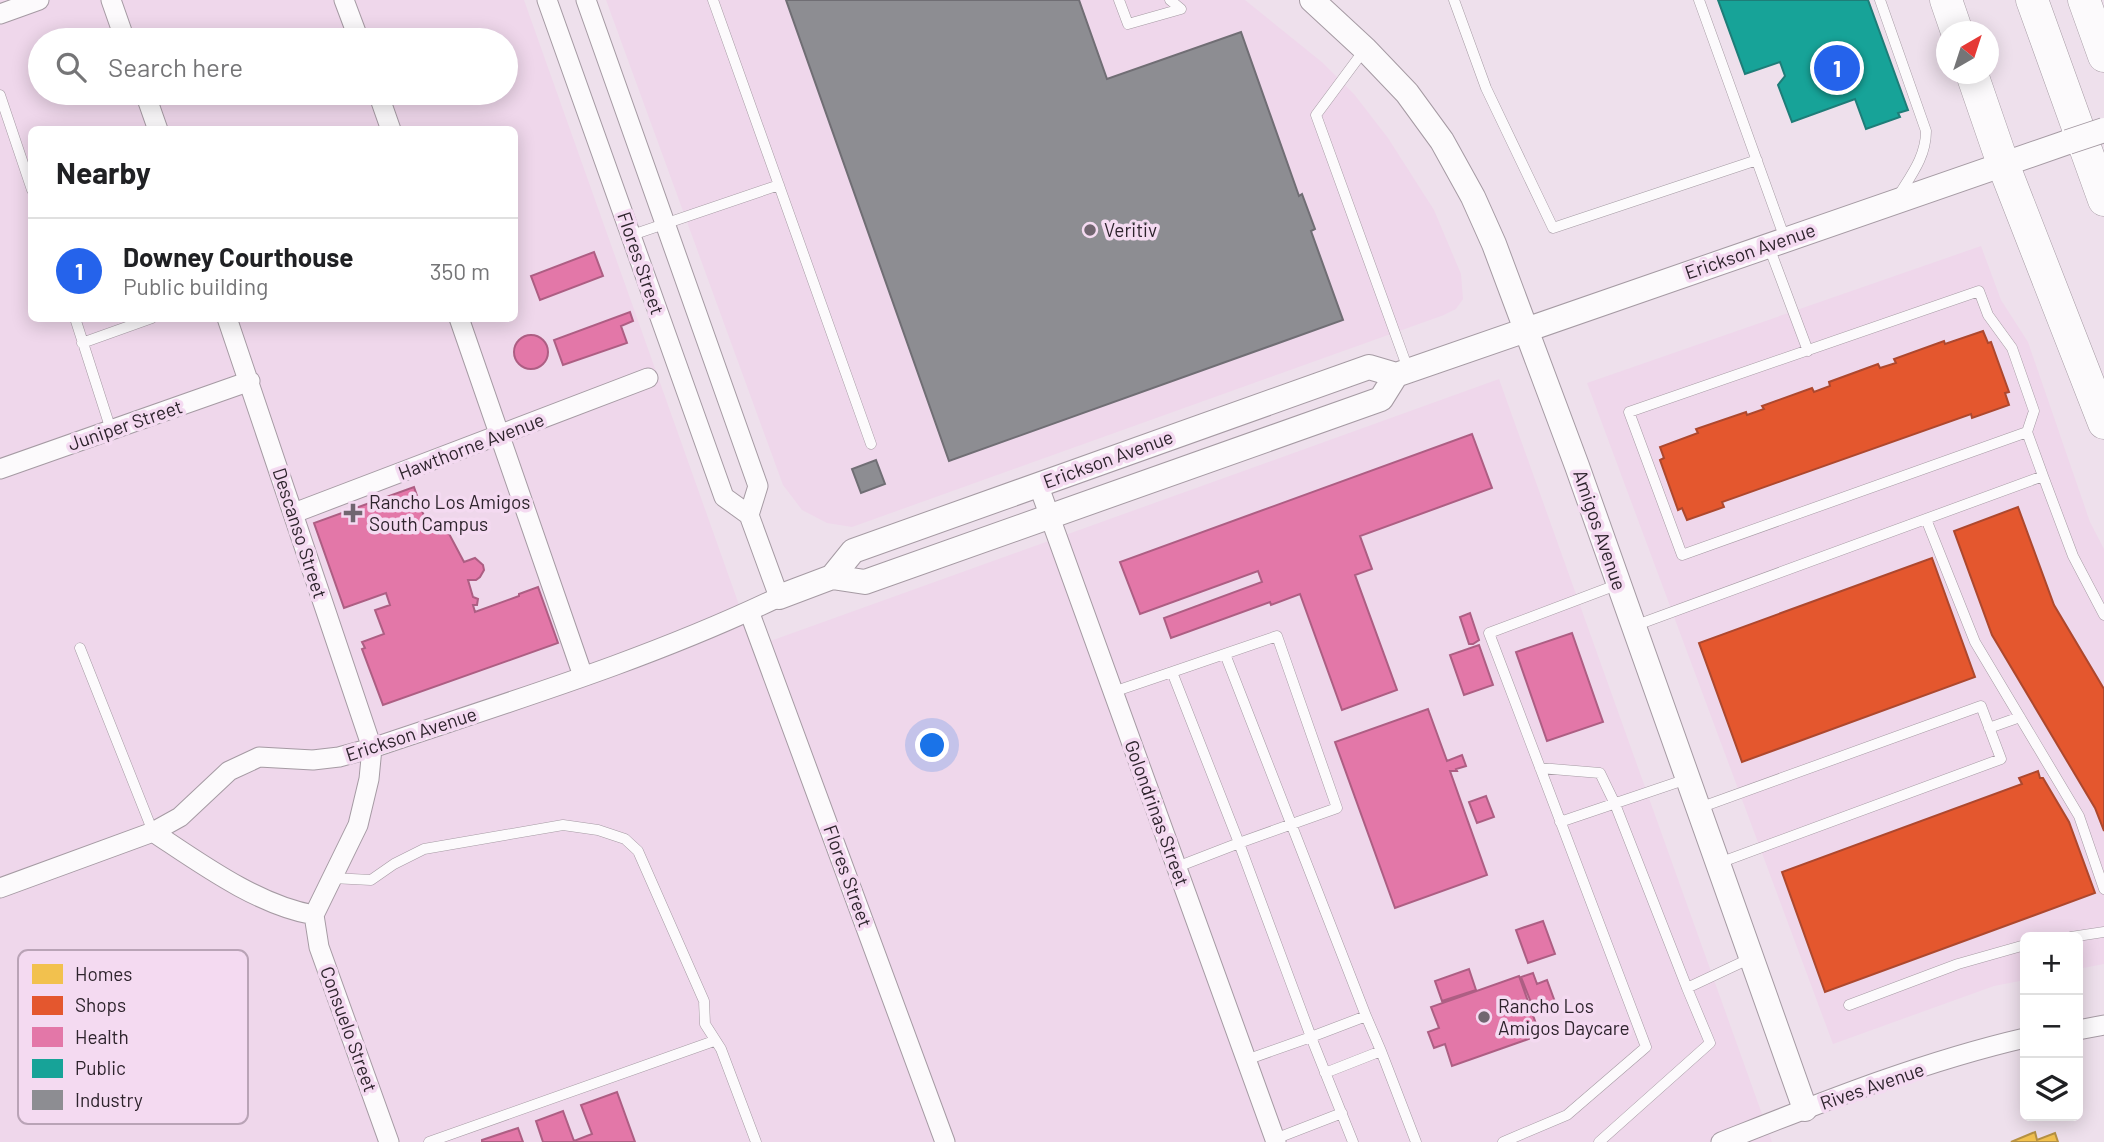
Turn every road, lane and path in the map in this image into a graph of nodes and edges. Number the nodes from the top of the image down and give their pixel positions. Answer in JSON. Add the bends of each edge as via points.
{"nodes":[{"id":1,"x":39,"y":0,"type":"edge"},
{"id":2,"x":111,"y":0,"type":"edge"},
{"id":3,"x":344,"y":0,"type":"edge"},
{"id":4,"x":547,"y":0,"type":"edge"},
{"id":5,"x":586,"y":0,"type":"edge"},
{"id":6,"x":713,"y":0,"type":"edge"},
{"id":7,"x":1119,"y":0,"type":"edge"},
{"id":8,"x":1171,"y":0,"type":"edge"},
{"id":9,"x":1312,"y":0,"type":"edge"},
{"id":10,"x":1455,"y":0,"type":"edge"},
{"id":11,"x":1699,"y":0,"type":"edge"},
{"id":12,"x":1880,"y":0,"type":"edge"},
{"id":13,"x":1946,"y":0,"type":"edge"},
{"id":14,"x":2032,"y":0,"type":"edge"},
{"id":15,"x":2084,"y":0,"type":"edge"},
{"id":16,"x":0,"y":14,"type":"edge"},
{"id":17,"x":1953,"y":21,"type":"edge"},
{"id":18,"x":121,"y":28,"type":"edge"},
{"id":19,"x":354,"y":28,"type":"edge"},
{"id":20,"x":1365,"y":49,"type":"junction"},
{"id":21,"x":2104,"y":56,"type":"edge"},
{"id":22,"x":1975,"y":84,"type":"edge"},
{"id":23,"x":0,"y":95,"type":"edge"},
{"id":24,"x":149,"y":105,"type":"edge"},
{"id":25,"x":382,"y":105,"type":"edge"},
{"id":26,"x":157,"y":126,"type":"edge"},
{"id":27,"x":390,"y":126,"type":"edge"},
{"id":28,"x":2104,"y":130,"type":"edge"},
{"id":29,"x":1757,"y":160,"type":"junction"},
{"id":30,"x":2003,"y":164,"type":"junction"},
{"id":31,"x":28,"y":178,"type":"edge"},
{"id":32,"x":779,"y":185,"type":"junction"},
{"id":33,"x":2104,"y":200,"type":"edge"},
{"id":34,"x":1895,"y":201,"type":"junction"},
{"id":35,"x":665,"y":223,"type":"junction"},
{"id":36,"x":632,"y":235,"type":"junction"},
{"id":37,"x":1777,"y":242,"type":"junction"},
{"id":38,"x":76,"y":322,"type":"edge"},
{"id":39,"x":140,"y":322,"type":"edge"},
{"id":40,"x":228,"y":322,"type":"edge"},
{"id":41,"x":460,"y":322,"type":"edge"},
{"id":42,"x":1527,"y":328,"type":"junction"},
{"id":43,"x":82,"y":342,"type":"junction"},
{"id":44,"x":1808,"y":351,"type":"junction"},
{"id":45,"x":1402,"y":373,"type":"junction"},
{"id":46,"x":648,"y":378,"type":"dead end"},
{"id":47,"x":250,"y":381,"type":"junction"},
{"id":48,"x":2104,"y":422,"type":"edge"},
{"id":49,"x":111,"y":430,"type":"junction"},
{"id":50,"x":2027,"y":432,"type":"junction"},
{"id":51,"x":500,"y":435,"type":"junction"},
{"id":52,"x":871,"y":444,"type":"dead end"},
{"id":53,"x":0,"y":469,"type":"edge"},
{"id":54,"x":2043,"y":476,"type":"junction"},
{"id":55,"x":1038,"y":484,"type":"junction"},
{"id":56,"x":294,"y":513,"type":"junction"},
{"id":57,"x":749,"y":515,"type":"junction"},
{"id":58,"x":1050,"y":518,"type":"junction"},
{"id":59,"x":1926,"y":519,"type":"junction"},
{"id":60,"x":832,"y":577,"type":"junction"},
{"id":61,"x":1619,"y":584,"type":"junction"},
{"id":62,"x":779,"y":597,"type":"junction"},
{"id":63,"x":749,"y":611,"type":"junction"},
{"id":64,"x":2104,"y":614,"type":"edge"},
{"id":65,"x":1634,"y":626,"type":"junction"},
{"id":66,"x":80,"y":648,"type":"dead end"},
{"id":67,"x":1225,"y":654,"type":"junction"},
{"id":68,"x":1172,"y":672,"type":"junction"},
{"id":69,"x":583,"y":676,"type":"junction"},
{"id":70,"x":1113,"y":692,"type":"junction"},
{"id":71,"x":2020,"y":717,"type":"junction"},
{"id":72,"x":1989,"y":728,"type":"junction"},
{"id":73,"x":372,"y":748,"type":"junction"},
{"id":74,"x":1540,"y":768,"type":"junction"},
{"id":75,"x":1688,"y":779,"type":"junction"},
{"id":76,"x":1615,"y":804,"type":"junction"},
{"id":77,"x":1698,"y":809,"type":"junction"},
{"id":78,"x":1560,"y":822,"type":"junction"},
{"id":79,"x":1292,"y":824,"type":"junction"},
{"id":80,"x":153,"y":832,"type":"junction"},
{"id":81,"x":1239,"y":844,"type":"junction"},
{"id":82,"x":1718,"y":863,"type":"junction"},
{"id":83,"x":1177,"y":867,"type":"junction"},
{"id":84,"x":332,"y":878,"type":"junction"},
{"id":85,"x":0,"y":888,"type":"edge"},
{"id":86,"x":2104,"y":889,"type":"edge"},
{"id":87,"x":313,"y":915,"type":"junction"},
{"id":88,"x":2104,"y":932,"type":"edge"},
{"id":89,"x":2083,"y":935,"type":"edge"},
{"id":90,"x":2020,"y":946,"type":"edge"},
{"id":91,"x":1751,"y":958,"type":"junction"},
{"id":92,"x":1687,"y":988,"type":"junction"},
{"id":93,"x":1849,"y":1005,"type":"dead end"},
{"id":94,"x":1366,"y":1016,"type":"junction"},
{"id":95,"x":2104,"y":1025,"type":"edge"},
{"id":96,"x":2083,"y":1029,"type":"edge"},
{"id":97,"x":1311,"y":1037,"type":"junction"},
{"id":98,"x":2020,"y":1039,"type":"edge"},
{"id":99,"x":714,"y":1041,"type":"junction"},
{"id":100,"x":1381,"y":1051,"type":"junction"},
{"id":101,"x":1246,"y":1060,"type":"junction"},
{"id":102,"x":1325,"y":1073,"type":"junction"},
{"id":103,"x":1805,"y":1109,"type":"junction"},
{"id":104,"x":1342,"y":1113,"type":"junction"},
{"id":105,"x":386,"y":1134,"type":"edge"},
{"id":106,"x":446,"y":1139,"type":"edge"},
{"id":107,"x":1272,"y":1141,"type":"edge"},
{"id":108,"x":369,"y":1142,"type":"edge"},
{"id":109,"x":429,"y":1142,"type":"edge"},
{"id":110,"x":755,"y":1142,"type":"edge"},
{"id":111,"x":945,"y":1142,"type":"edge"},
{"id":112,"x":1353,"y":1142,"type":"edge"},
{"id":113,"x":1416,"y":1142,"type":"edge"},
{"id":114,"x":1503,"y":1142,"type":"edge"},
{"id":115,"x":1599,"y":1142,"type":"edge"},
{"id":116,"x":1721,"y":1142,"type":"edge"}],
"edges":[{"from":1,"to":16,"type":"street"},
{"from":2,"to":18,"type":"street"},
{"from":3,"to":19,"type":"street"},
{"from":4,"to":36,"type":"street","name":"Flores Street"},
{"from":5,"to":35,"type":"street","name":"Flores Street"},
{"from":6,"to":32,"type":"lane"},
{"from":7,"to":8,"type":"lane","via":[[1128,24],[1181,9]]},
{"from":9,"to":20,"type":"street","name":"Amigos Avenue"},
{"from":10,"to":29,"type":"lane","via":[[1486,89],[1553,228]]},
{"from":11,"to":29,"type":"lane"},
{"from":12,"to":34,"type":"lane","via":[[1926,131],[1920,162]]},
{"from":13,"to":17,"type":"main road"},
{"from":14,"to":33,"type":"main road"},
{"from":15,"to":21,"type":"main road"},
{"from":20,"to":42,"type":"street","name":"Amigos Avenue","via":[[1407,93],[1442,141],[1473,197]]},
{"from":20,"to":45,"type":"lane","via":[[1316,115]]},
{"from":22,"to":30,"type":"main road"},
{"from":23,"to":31,"type":"lane"},
{"from":24,"to":26,"type":"street"},
{"from":25,"to":27,"type":"street"},
{"from":28,"to":30,"type":"street","name":"Erickson Avenue","bridge":true},
{"from":29,"to":37,"type":"lane"},
{"from":30,"to":34,"type":"street","name":"Erickson Avenue"},
{"from":30,"to":48,"type":"main road"},
{"from":32,"to":35,"type":"lane"},
{"from":32,"to":52,"type":"lane"},
{"from":34,"to":37,"type":"street","name":"Erickson Avenue"},
{"from":35,"to":36,"type":"lane"},
{"from":35,"to":57,"type":"street","name":"Flores Street","via":[[758,486]]},
{"from":36,"to":57,"type":"street","name":"Flores Street","via":[[724,497]]},
{"from":37,"to":42,"type":"street","name":"Erickson Avenue"},
{"from":37,"to":44,"type":"lane"},
{"from":38,"to":43,"type":"lane"},
{"from":39,"to":43,"type":"lane"},
{"from":40,"to":47,"type":"street","name":"Descanso Street"},
{"from":41,"to":51,"type":"street"},
{"from":42,"to":45,"type":"street","name":"Erickson Avenue"},
{"from":42,"to":61,"type":"street","name":"Amigos Avenue"},
{"from":43,"to":49,"type":"lane"},
{"from":44,"to":50,"type":"lane","via":[[1979,291],[1988,314],[2012,348],[2035,411]]},
{"from":44,"to":50,"type":"lane","via":[[1629,412],[1682,555]]},
{"from":45,"to":55,"type":"street","name":"Erickson Avenue","via":[[1369,367]]},
{"from":45,"to":58,"type":"street","name":"Erickson Avenue","via":[[1381,399]]},
{"from":46,"to":51,"type":"street","name":"Hawthorne Avenue"},
{"from":47,"to":49,"type":"street","name":"Juniper Street"},
{"from":47,"to":56,"type":"street","name":"Descanso Street"},
{"from":49,"to":53,"type":"street","name":"Juniper Street"},
{"from":50,"to":54,"type":"lane"},
{"from":51,"to":56,"type":"street","name":"Hawthorne Avenue"},
{"from":51,"to":69,"type":"street"},
{"from":54,"to":59,"type":"lane"},
{"from":54,"to":64,"type":"lane","via":[[2073,556]]},
{"from":55,"to":58,"type":"street","name":"Golondrinas Street"},
{"from":55,"to":60,"type":"street","name":"Erickson Avenue","via":[[853,551]]},
{"from":56,"to":73,"type":"street","name":"Descanso Street"},
{"from":57,"to":62,"type":"street"},
{"from":58,"to":60,"type":"street","name":"Erickson Avenue","via":[[865,582]]},
{"from":58,"to":70,"type":"street","name":"Golondrinas Street"},
{"from":59,"to":65,"type":"lane"},
{"from":59,"to":71,"type":"lane","via":[[1975,642]]},
{"from":60,"to":62,"type":"street","name":"Erickson Avenue"},
{"from":61,"to":65,"type":"street","name":"Amigos Avenue"},
{"from":61,"to":74,"type":"lane","via":[[1489,632]]},
{"from":62,"to":63,"type":"street","name":"Erickson Avenue"},
{"from":63,"to":69,"type":"street","name":"Erickson Avenue"},
{"from":63,"to":111,"type":"street","name":"Flores Street"},
{"from":65,"to":75,"type":"street","name":"Amigos Avenue"},
{"from":66,"to":80,"type":"lane"},
{"from":67,"to":68,"type":"lane"},
{"from":67,"to":79,"type":"lane"},
{"from":67,"to":79,"type":"lane","via":[[1277,636],[1337,808]]},
{"from":68,"to":70,"type":"lane"},
{"from":68,"to":81,"type":"lane"},
{"from":69,"to":73,"type":"street","name":"Erickson Avenue"},
{"from":70,"to":83,"type":"street","name":"Golondrinas Street"},
{"from":71,"to":72,"type":"lane"},
{"from":71,"to":86,"type":"lane","via":[[2079,816]]},
{"from":72,"to":77,"type":"lane","via":[[1981,706]]},
{"from":72,"to":82,"type":"lane","via":[[2001,759]]},
{"from":73,"to":80,"type":"street","name":"Erickson Avenue","via":[[313,760],[259,757],[229,771],[180,817]]},
{"from":73,"to":84,"type":"street","via":[[358,825]]},
{"from":74,"to":76,"type":"lane","via":[[1600,773]]},
{"from":74,"to":78,"type":"lane"},
{"from":75,"to":76,"type":"lane"},
{"from":75,"to":77,"type":"street","name":"Amigos Avenue"},
{"from":76,"to":78,"type":"lane"},
{"from":76,"to":92,"type":"lane"},
{"from":77,"to":82,"type":"street","name":"Amigos Avenue"},
{"from":78,"to":114,"type":"lane","via":[[1646,1047],[1567,1115]]},
{"from":79,"to":81,"type":"lane"},
{"from":79,"to":94,"type":"lane"},
{"from":80,"to":85,"type":"street","name":"Erickson Avenue"},
{"from":80,"to":87,"type":"street","via":[[256,895],[289,911]]},
{"from":81,"to":83,"type":"lane"},
{"from":81,"to":97,"type":"lane"},
{"from":82,"to":91,"type":"street","name":"Amigos Avenue"},
{"from":83,"to":101,"type":"street","name":"Golondrinas Street"},
{"from":84,"to":87,"type":"street"},
{"from":84,"to":99,"type":"lane","via":[[371,880],[424,849],[563,825],[625,839],[638,851],[704,1001],[705,1024]]},
{"from":87,"to":105,"type":"street","name":"Consuelo Street","via":[[319,947]]},
{"from":88,"to":89,"type":"lane"},
{"from":90,"to":93,"type":"lane"},
{"from":91,"to":92,"type":"lane"},
{"from":91,"to":103,"type":"street","name":"Amigos Avenue"},
{"from":92,"to":115,"type":"lane","via":[[1710,1043]]},
{"from":94,"to":97,"type":"lane"},
{"from":94,"to":100,"type":"lane"},
{"from":95,"to":96,"type":"street"},
{"from":97,"to":101,"type":"lane"},
{"from":97,"to":102,"type":"lane"},
{"from":98,"to":103,"type":"street","name":"Rives Avenue"},
{"from":99,"to":106,"type":"lane"},
{"from":99,"to":110,"type":"lane"},
{"from":100,"to":102,"type":"lane"},
{"from":100,"to":113,"type":"lane"},
{"from":101,"to":107,"type":"street","name":"Golondrinas Street"},
{"from":102,"to":104,"type":"lane"},
{"from":103,"to":116,"type":"street","name":"Rives Avenue"},
{"from":104,"to":107,"type":"lane"},
{"from":104,"to":112,"type":"lane"},
{"from":105,"to":108,"type":"street"},
{"from":106,"to":109,"type":"lane"}]}
